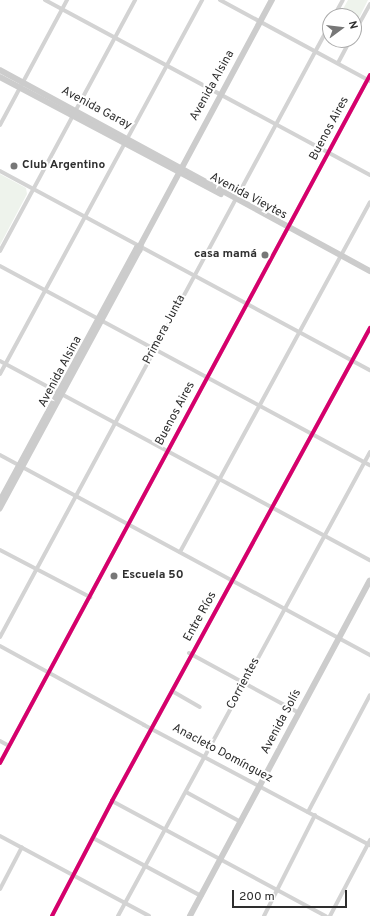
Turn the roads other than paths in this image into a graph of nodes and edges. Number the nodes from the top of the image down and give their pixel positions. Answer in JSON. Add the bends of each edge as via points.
{"nodes":[{"id":1,"x":45,"y":0,"type":"edge"},
{"id":2,"x":67,"y":0,"type":"edge"},
{"id":3,"x":135,"y":0,"type":"edge"},
{"id":4,"x":202,"y":0,"type":"edge"},
{"id":5,"x":220,"y":0,"type":"edge"},
{"id":6,"x":272,"y":0,"type":"edge"},
{"id":7,"x":370,"y":4,"type":"edge"},
{"id":8,"x":62,"y":9,"type":"junction"},
{"id":9,"x":362,"y":18,"type":"edge"},
{"id":10,"x":260,"y":22,"type":"junction"},
{"id":11,"x":115,"y":38,"type":"junction"},
{"id":12,"x":322,"y":38,"type":"edge"},
{"id":13,"x":346,"y":48,"type":"edge"},
{"id":14,"x":315,"y":51,"type":"junction"},
{"id":15,"x":338,"y":63,"type":"junction"},
{"id":16,"x":167,"y":66,"type":"junction"},
{"id":17,"x":0,"y":70,"type":"edge"},
{"id":18,"x":370,"y":75,"type":"edge"},
{"id":19,"x":0,"y":77,"type":"edge"},
{"id":20,"x":369,"y":80,"type":"edge"},
{"id":21,"x":22,"y":85,"type":"junction"},
{"id":22,"x":221,"y":95,"type":"junction"},
{"id":23,"x":74,"y":114,"type":"junction"},
{"id":24,"x":276,"y":124,"type":"junction"},
{"id":25,"x":0,"y":125,"type":"edge"},
{"id":26,"x":126,"y":142,"type":"junction"},
{"id":27,"x":328,"y":152,"type":"junction"},
{"id":28,"x":180,"y":170,"type":"junction"},
{"id":29,"x":0,"y":171,"type":"edge"},
{"id":30,"x":370,"y":175,"type":"edge"},
{"id":31,"x":34,"y":189,"type":"junction"},
{"id":32,"x":236,"y":200,"type":"junction"},
{"id":33,"x":370,"y":202,"type":"edge"},
{"id":34,"x":86,"y":217,"type":"junction"},
{"id":35,"x":287,"y":228,"type":"junction"},
{"id":36,"x":140,"y":246,"type":"junction"},
{"id":37,"x":0,"y":251,"type":"edge"},
{"id":38,"x":341,"y":257,"type":"junction"},
{"id":39,"x":0,"y":266,"type":"edge"},
{"id":40,"x":370,"y":273,"type":"edge"},
{"id":41,"x":195,"y":275,"type":"junction"},
{"id":42,"x":45,"y":291,"type":"junction"},
{"id":43,"x":247,"y":304,"type":"junction"},
{"id":44,"x":100,"y":320,"type":"junction"},
{"id":45,"x":370,"y":328,"type":"edge"},
{"id":46,"x":300,"y":332,"type":"junction"},
{"id":47,"x":155,"y":350,"type":"junction"},
{"id":48,"x":352,"y":360,"type":"junction"},
{"id":49,"x":0,"y":361,"type":"edge"},
{"id":50,"x":5,"y":364,"type":"junction"},
{"id":51,"x":370,"y":370,"type":"edge"},
{"id":52,"x":0,"y":374,"type":"edge"},
{"id":53,"x":207,"y":378,"type":"junction"},
{"id":54,"x":60,"y":394,"type":"junction"},
{"id":55,"x":259,"y":406,"type":"junction"},
{"id":56,"x":115,"y":423,"type":"junction"},
{"id":57,"x":312,"y":434,"type":"junction"},
{"id":58,"x":167,"y":451,"type":"junction"},
{"id":59,"x":370,"y":452,"type":"edge"},
{"id":60,"x":0,"y":455,"type":"edge"},
{"id":61,"x":364,"y":462,"type":"junction"},
{"id":62,"x":370,"y":465,"type":"edge"},
{"id":63,"x":21,"y":466,"type":"junction"},
{"id":64,"x":220,"y":479,"type":"junction"},
{"id":65,"x":76,"y":496,"type":"junction"},
{"id":66,"x":0,"y":501,"type":"edge"},
{"id":67,"x":272,"y":508,"type":"junction"},
{"id":68,"x":0,"y":509,"type":"edge"},
{"id":69,"x":128,"y":525,"type":"junction"},
{"id":70,"x":324,"y":536,"type":"junction"},
{"id":71,"x":0,"y":550,"type":"edge"},
{"id":72,"x":180,"y":552,"type":"junction"},
{"id":73,"x":370,"y":560,"type":"edge"},
{"id":74,"x":36,"y":569,"type":"junction"},
{"id":75,"x":232,"y":581,"type":"junction"},
{"id":76,"x":370,"y":581,"type":"edge"},
{"id":77,"x":90,"y":597,"type":"junction"},
{"id":78,"x":284,"y":609,"type":"junction"},
{"id":79,"x":0,"y":637,"type":"edge"},
{"id":80,"x":339,"y":638,"type":"junction"},
{"id":81,"x":0,"y":646,"type":"edge"},
{"id":82,"x":190,"y":654,"type":"junction"},
{"id":83,"x":370,"y":655,"type":"edge"},
{"id":84,"x":50,"y":673,"type":"junction"},
{"id":85,"x":244,"y":682,"type":"junction"},
{"id":86,"x":172,"y":691,"type":"junction"},
{"id":87,"x":370,"y":695,"type":"edge"},
{"id":88,"x":200,"y":707,"type":"dead end"},
{"id":89,"x":300,"y":713,"type":"junction"},
{"id":90,"x":152,"y":729,"type":"junction"},
{"id":91,"x":0,"y":741,"type":"edge"},
{"id":92,"x":9,"y":746,"type":"junction"},
{"id":93,"x":205,"y":757,"type":"junction"},
{"id":94,"x":0,"y":763,"type":"edge"},
{"id":95,"x":260,"y":786,"type":"junction"},
{"id":96,"x":186,"y":792,"type":"junction"},
{"id":97,"x":112,"y":801,"type":"junction"},
{"id":98,"x":308,"y":812,"type":"junction"},
{"id":99,"x":315,"y":815,"type":"junction"},
{"id":100,"x":241,"y":822,"type":"junction"},
{"id":101,"x":166,"y":829,"type":"junction"},
{"id":102,"x":0,"y":836,"type":"edge"},
{"id":103,"x":94,"y":838,"type":"junction"},
{"id":104,"x":369,"y":843,"type":"edge"},
{"id":105,"x":22,"y":847,"type":"junction"},
{"id":106,"x":221,"y":859,"type":"junction"},
{"id":107,"x":146,"y":866,"type":"junction"},
{"id":108,"x":74,"y":875,"type":"junction"},
{"id":109,"x":0,"y":889,"type":"edge"},
{"id":110,"x":277,"y":890,"type":"junction"},
{"id":111,"x":201,"y":896,"type":"junction"},
{"id":112,"x":125,"y":903,"type":"junction"},
{"id":113,"x":52,"y":916,"type":"edge"},
{"id":114,"x":118,"y":916,"type":"edge"},
{"id":115,"x":149,"y":916,"type":"edge"},
{"id":116,"x":190,"y":916,"type":"edge"},
{"id":117,"x":264,"y":916,"type":"edge"},
{"id":118,"x":326,"y":916,"type":"edge"},
{"id":119,"x":330,"y":916,"type":"edge"}],
"edges":[{"from":1,"to":8,"type":"street"},
{"from":2,"to":8,"type":"street"},
{"from":3,"to":11,"type":"street"},
{"from":4,"to":16,"type":"street"},
{"from":5,"to":10,"type":"street"},
{"from":6,"to":10,"type":"street","name":"Avenida Alsina"},
{"from":7,"to":9,"type":"street"},
{"from":8,"to":11,"type":"street"},
{"from":8,"to":21,"type":"street"},
{"from":10,"to":14,"type":"street"},
{"from":10,"to":22,"type":"street","name":"Avenida Alsina"},
{"from":11,"to":16,"type":"street"},
{"from":11,"to":23,"type":"street"},
{"from":12,"to":14,"type":"street","name":"Primera Junta"},
{"from":13,"to":15,"type":"street"},
{"from":14,"to":15,"type":"street"},
{"from":14,"to":24,"type":"street","name":"Primera Junta"},
{"from":15,"to":20,"type":"street"},
{"from":16,"to":22,"type":"street"},
{"from":16,"to":26,"type":"street"},
{"from":17,"to":21,"type":"street","name":"Avenida Garay"},
{"from":18,"to":20,"type":"street","name":"Buenos Aires"},
{"from":19,"to":21,"type":"street","name":"Avenida Garay"},
{"from":20,"to":27,"type":"street","name":"Buenos Aires"},
{"from":21,"to":23,"type":"street","name":"Avenida Garay"},
{"from":21,"to":25,"type":"street"},
{"from":22,"to":24,"type":"street"},
{"from":22,"to":28,"type":"street","name":"Avenida Alsina"},
{"from":23,"to":26,"type":"street","name":"Avenida Garay"},
{"from":23,"to":31,"type":"street"},
{"from":24,"to":27,"type":"street"},
{"from":24,"to":32,"type":"street","name":"Primera Junta"},
{"from":26,"to":28,"type":"street","name":"Avenida Garay"},
{"from":26,"to":34,"type":"street"},
{"from":27,"to":30,"type":"street"},
{"from":27,"to":35,"type":"street","name":"Buenos Aires"},
{"from":28,"to":32,"type":"street","name":"Avenida Vieytes"},
{"from":28,"to":36,"type":"street","name":"Avenida Alsina"},
{"from":29,"to":31,"type":"street"},
{"from":31,"to":34,"type":"street"},
{"from":31,"to":37,"type":"street"},
{"from":32,"to":35,"type":"street","name":"Avenida Vieytes"},
{"from":32,"to":41,"type":"street","name":"Primera Junta"},
{"from":33,"to":38,"type":"street"},
{"from":34,"to":36,"type":"street"},
{"from":34,"to":42,"type":"street"},
{"from":35,"to":38,"type":"street","name":"Avenida Vieytes"},
{"from":35,"to":43,"type":"street","name":"Buenos Aires"},
{"from":36,"to":41,"type":"street"},
{"from":36,"to":44,"type":"street","name":"Avenida Alsina"},
{"from":38,"to":40,"type":"street","name":"Avenida Vieytes"},
{"from":38,"to":46,"type":"street"},
{"from":39,"to":42,"type":"street"},
{"from":41,"to":43,"type":"street"},
{"from":41,"to":47,"type":"street","name":"Primera Junta"},
{"from":42,"to":44,"type":"street"},
{"from":42,"to":50,"type":"street"},
{"from":43,"to":46,"type":"street"},
{"from":43,"to":53,"type":"street","name":"Buenos Aires"},
{"from":44,"to":47,"type":"street"},
{"from":44,"to":54,"type":"street","name":"Avenida Alsina"},
{"from":45,"to":48,"type":"street","name":"Entre Ríos"},
{"from":46,"to":48,"type":"street"},
{"from":46,"to":55,"type":"street"},
{"from":47,"to":53,"type":"street"},
{"from":47,"to":56,"type":"street","name":"Primera Junta"},
{"from":48,"to":51,"type":"street"},
{"from":48,"to":57,"type":"street","name":"Entre Ríos"},
{"from":49,"to":50,"type":"street"},
{"from":50,"to":52,"type":"street"},
{"from":50,"to":54,"type":"street"},
{"from":53,"to":55,"type":"street"},
{"from":53,"to":58,"type":"street","name":"Buenos Aires"},
{"from":54,"to":56,"type":"street"},
{"from":54,"to":63,"type":"street","name":"Avenida Alsina"},
{"from":55,"to":57,"type":"street"},
{"from":55,"to":64,"type":"street"},
{"from":56,"to":58,"type":"street"},
{"from":56,"to":65,"type":"street","name":"Primera Junta"},
{"from":57,"to":61,"type":"street"},
{"from":57,"to":67,"type":"street","name":"Entre Ríos"},
{"from":58,"to":64,"type":"street"},
{"from":58,"to":69,"type":"street","name":"Buenos Aires"},
{"from":59,"to":61,"type":"street","name":"Corrientes"},
{"from":60,"to":63,"type":"street"},
{"from":61,"to":62,"type":"street"},
{"from":61,"to":70,"type":"street","name":"Corrientes"},
{"from":63,"to":65,"type":"street"},
{"from":63,"to":66,"type":"street","name":"Avenida Alsina"},
{"from":63,"to":68,"type":"street","name":"Avenida Alsina"},
{"from":64,"to":67,"type":"street"},
{"from":64,"to":72,"type":"street"},
{"from":65,"to":69,"type":"street"},
{"from":65,"to":74,"type":"street","name":"Primera Junta"},
{"from":67,"to":70,"type":"street"},
{"from":67,"to":75,"type":"street","name":"Entre Ríos"},
{"from":69,"to":72,"type":"street"},
{"from":69,"to":77,"type":"street","name":"Buenos Aires"},
{"from":70,"to":73,"type":"street"},
{"from":70,"to":78,"type":"street","name":"Corrientes"},
{"from":71,"to":74,"type":"street"},
{"from":72,"to":75,"type":"street"},
{"from":74,"to":77,"type":"street"},
{"from":74,"to":79,"type":"street","name":"Primera Junta"},
{"from":75,"to":78,"type":"street"},
{"from":75,"to":82,"type":"street","name":"Entre Ríos"},
{"from":76,"to":80,"type":"street","name":"Avenida Solís"},
{"from":77,"to":84,"type":"street","name":"Buenos Aires"},
{"from":78,"to":80,"type":"street"},
{"from":78,"to":85,"type":"street","name":"Corrientes"},
{"from":80,"to":83,"type":"street"},
{"from":80,"to":89,"type":"street","name":"Avenida Solís"},
{"from":81,"to":84,"type":"street","name":"Anacleto Domínguez"},
{"from":82,"to":85,"type":"street"},
{"from":82,"to":86,"type":"street","name":"Entre Ríos"},
{"from":84,"to":90,"type":"street","name":"Anacleto Domínguez"},
{"from":84,"to":92,"type":"street","name":"Buenos Aires"},
{"from":85,"to":89,"type":"street"},
{"from":85,"to":93,"type":"street","name":"Corrientes"},
{"from":86,"to":88,"type":"street"},
{"from":86,"to":90,"type":"street","name":"Entre Ríos"},
{"from":87,"to":98,"type":"street"},
{"from":89,"to":95,"type":"street","name":"Avenida Solís"},
{"from":90,"to":93,"type":"street","name":"Anacleto Domínguez"},
{"from":90,"to":97,"type":"street","name":"Entre Ríos"},
{"from":91,"to":92,"type":"street"},
{"from":92,"to":94,"type":"street","name":"Buenos Aires"},
{"from":93,"to":95,"type":"street","name":"Anacleto Domínguez"},
{"from":93,"to":96,"type":"street","name":"Corrientes"},
{"from":95,"to":98,"type":"street","name":"Anacleto Domínguez"},
{"from":95,"to":100,"type":"street","name":"Avenida Solís"},
{"from":96,"to":100,"type":"street"},
{"from":96,"to":101,"type":"street","name":"Corrientes"},
{"from":97,"to":101,"type":"street"},
{"from":97,"to":103,"type":"street","name":"Entre Ríos"},
{"from":98,"to":99,"type":"street","name":"Anacleto Domínguez"},
{"from":99,"to":104,"type":"street","name":"Anacleto Domínguez"},
{"from":99,"to":110,"type":"street"},
{"from":100,"to":106,"type":"street","name":"Avenida Solís"},
{"from":101,"to":106,"type":"street"},
{"from":101,"to":107,"type":"street","name":"Corrientes"},
{"from":102,"to":105,"type":"street"},
{"from":103,"to":107,"type":"street"},
{"from":103,"to":108,"type":"street","name":"Entre Ríos"},
{"from":104,"to":119,"type":"street"},
{"from":105,"to":108,"type":"street"},
{"from":105,"to":109,"type":"street"},
{"from":106,"to":110,"type":"street"},
{"from":106,"to":111,"type":"street","name":"Avenida Solís"},
{"from":107,"to":111,"type":"street"},
{"from":107,"to":112,"type":"street","name":"Corrientes"},
{"from":108,"to":112,"type":"street"},
{"from":108,"to":113,"type":"street","name":"Entre Ríos"},
{"from":110,"to":117,"type":"street"},
{"from":110,"to":118,"type":"street"},
{"from":111,"to":116,"type":"street","name":"Avenida Solís"},
{"from":112,"to":114,"type":"street","name":"Corrientes"},
{"from":112,"to":115,"type":"street"}]}
